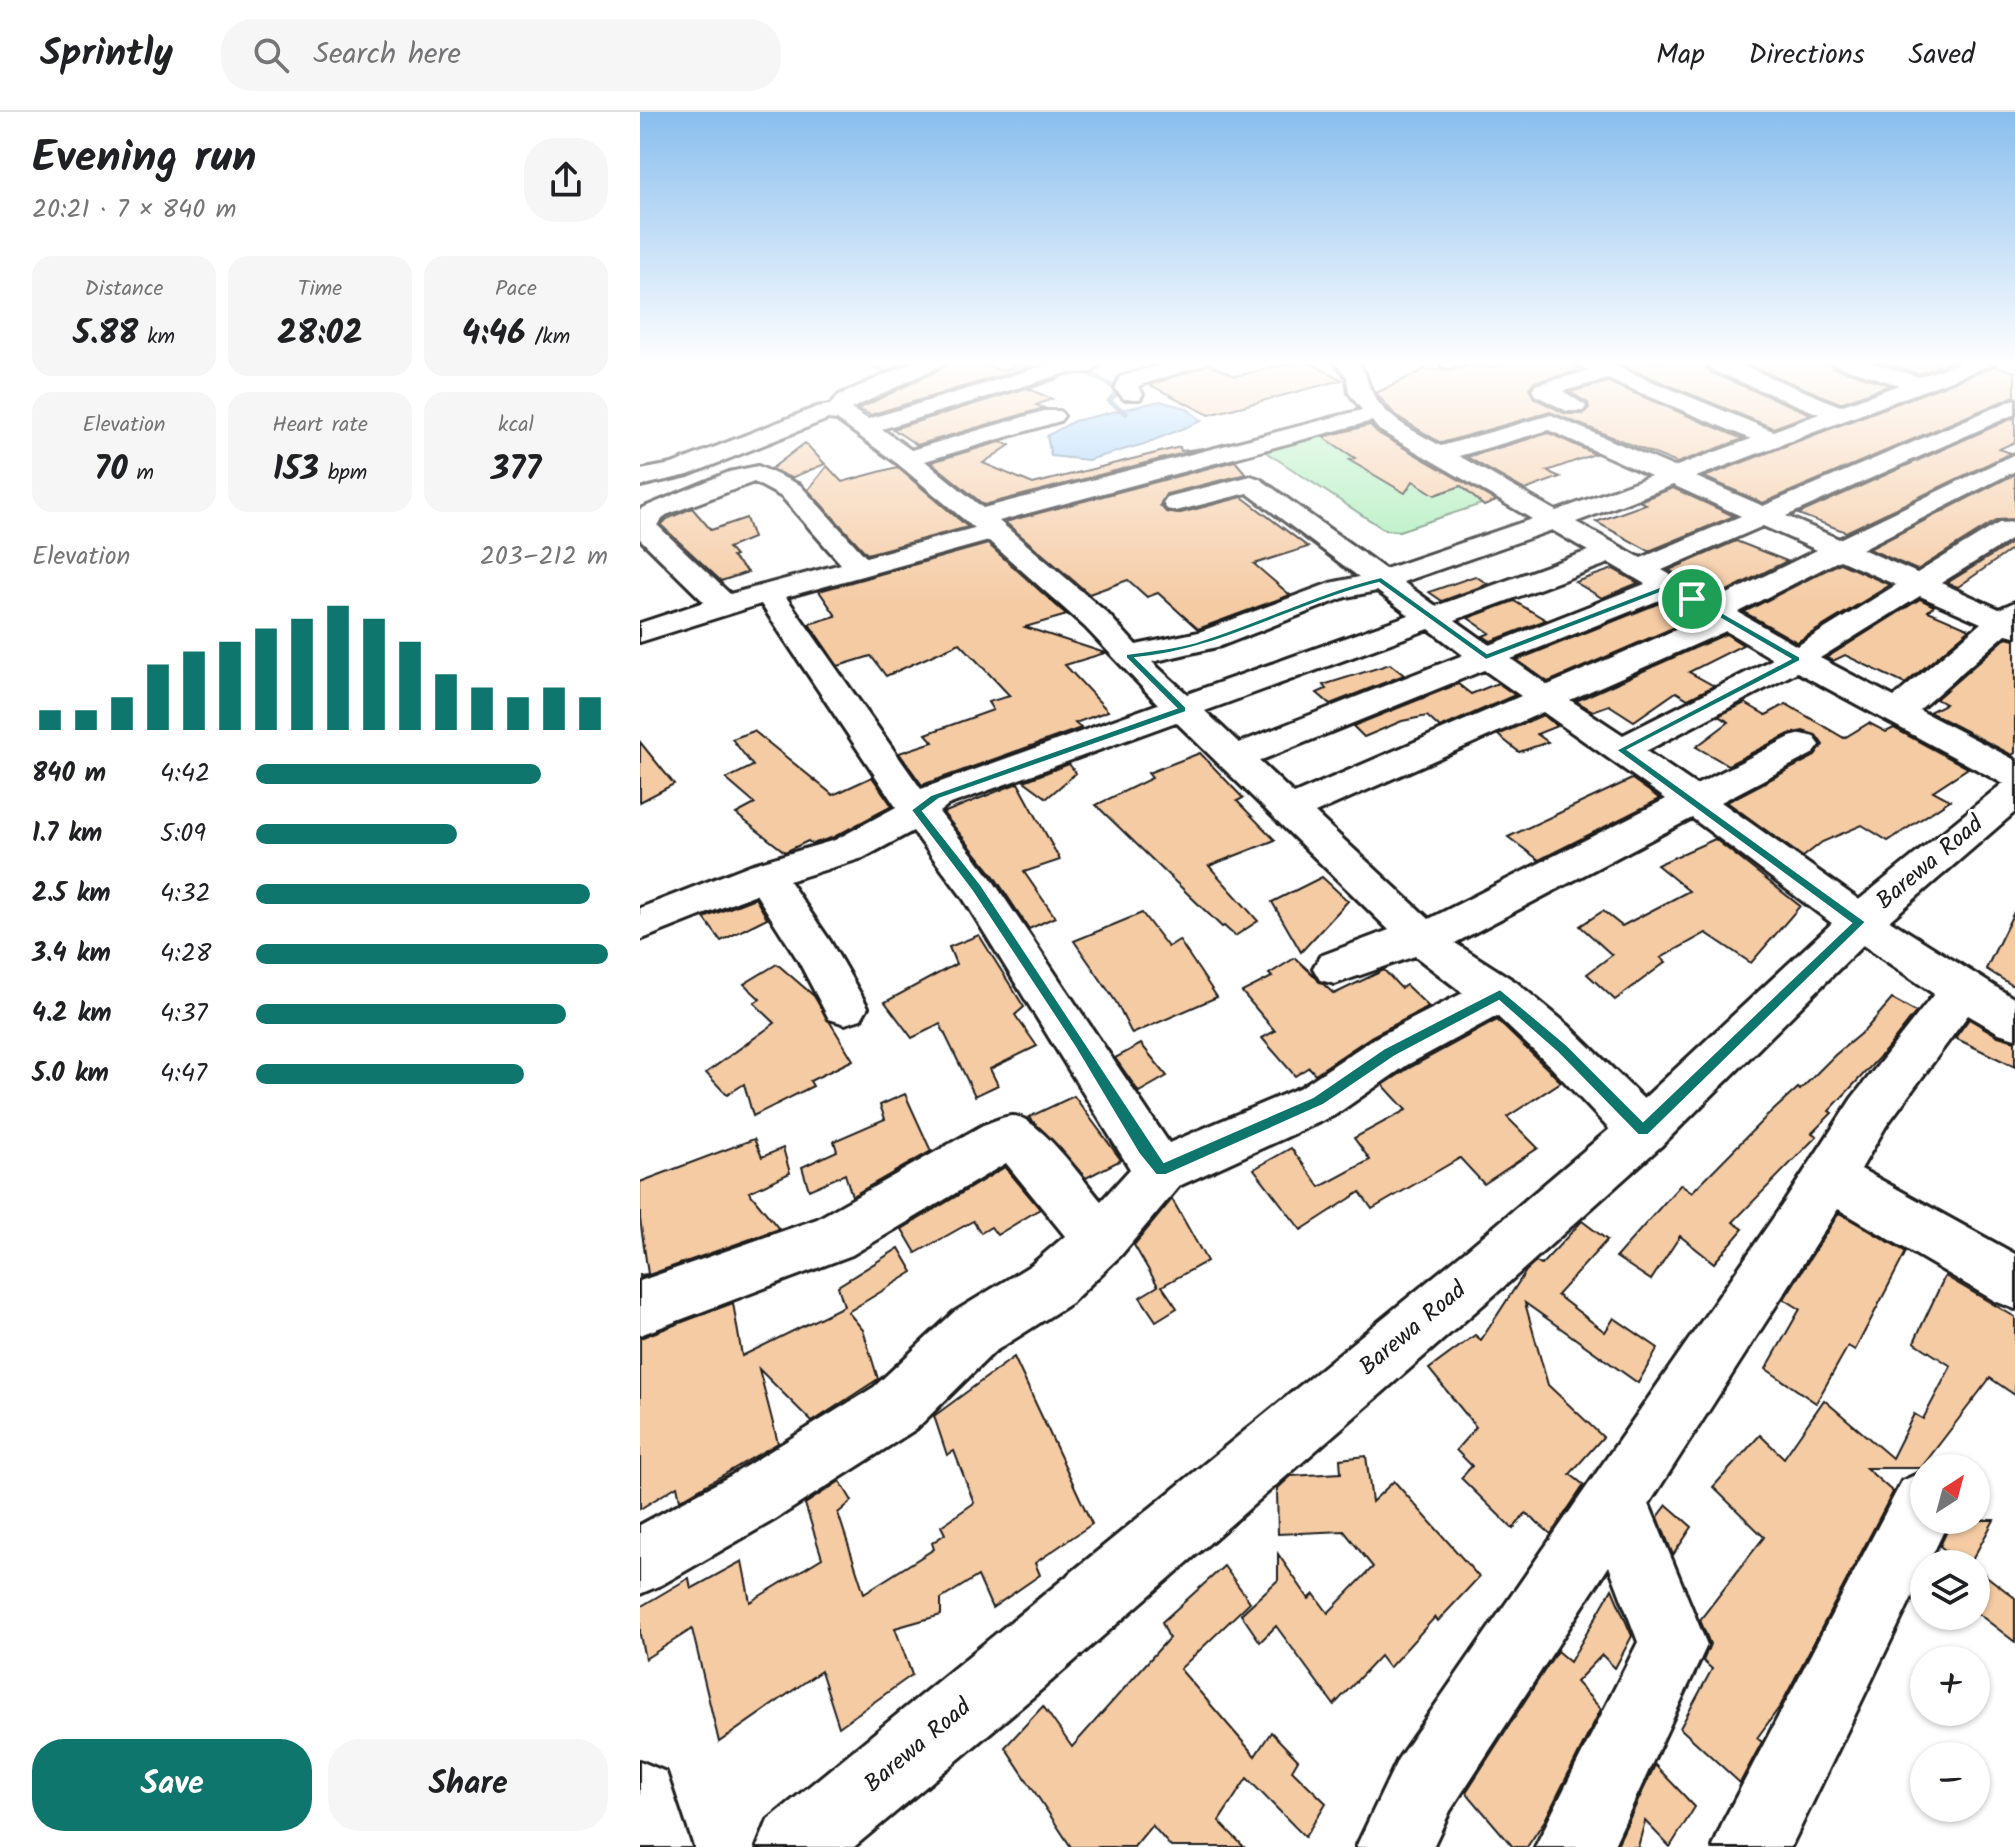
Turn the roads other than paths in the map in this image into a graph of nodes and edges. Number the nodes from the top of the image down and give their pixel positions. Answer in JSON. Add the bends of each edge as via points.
{"nodes":[{"id":1,"x":752,"y":441,"type":"edge"},
{"id":2,"x":881,"y":441,"type":"edge"},
{"id":3,"x":968,"y":441,"type":"edge"},
{"id":4,"x":1279,"y":441,"type":"edge"},
{"id":5,"x":1415,"y":441,"type":"edge"},
{"id":6,"x":1484,"y":441,"type":"edge"},
{"id":7,"x":1593,"y":441,"type":"edge"},
{"id":8,"x":1770,"y":441,"type":"edge"},
{"id":9,"x":1936,"y":441,"type":"edge"},
{"id":10,"x":1438,"y":454,"type":"junction"},
{"id":11,"x":1904,"y":456,"type":"junction"},
{"id":12,"x":907,"y":459,"type":"junction"},
{"id":13,"x":2013,"y":463,"type":"edge"},
{"id":14,"x":1671,"y":476,"type":"junction"},
{"id":15,"x":640,"y":478,"type":"edge"},
{"id":16,"x":1972,"y":482,"type":"junction"},
{"id":17,"x":2001,"y":492,"type":"dead end"},
{"id":18,"x":1176,"y":503,"type":"dead end"},
{"id":19,"x":1936,"y":503,"type":"junction"},
{"id":20,"x":1763,"y":518,"type":"junction"},
{"id":21,"x":1556,"y":520,"type":"junction"},
{"id":22,"x":986,"y":525,"type":"junction"},
{"id":23,"x":2012,"y":530,"type":"edge"},
{"id":24,"x":1839,"y":549,"type":"junction"},
{"id":25,"x":1613,"y":552,"type":"junction"},
{"id":26,"x":859,"y":567,"type":"junction"},
{"id":27,"x":1641,"y":569,"type":"junction"},
{"id":28,"x":1381,"y":580,"type":"junction"},
{"id":29,"x":1670,"y":585,"type":"junction"},
{"id":30,"x":1921,"y":585,"type":"junction"},
{"id":31,"x":768,"y":593,"type":"junction"},
{"id":32,"x":724,"y":605,"type":"junction"},
{"id":33,"x":1721,"y":616,"type":"junction"},
{"id":34,"x":1432,"y":617,"type":"junction"},
{"id":35,"x":2010,"y":620,"type":"edge"},
{"id":36,"x":640,"y":633,"type":"edge"},
{"id":37,"x":1129,"y":656,"type":"junction"},
{"id":38,"x":1486,"y":657,"type":"junction"},
{"id":39,"x":1797,"y":659,"type":"junction"},
{"id":40,"x":1547,"y":698,"type":"junction"},
{"id":41,"x":1183,"y":709,"type":"junction"},
{"id":42,"x":1899,"y":712,"type":"junction"},
{"id":43,"x":1802,"y":745,"type":"dead end"},
{"id":44,"x":1621,"y":750,"type":"junction"},
{"id":45,"x":1236,"y":757,"type":"junction"},
{"id":46,"x":2015,"y":775,"type":"edge"},
{"id":47,"x":2015,"y":792,"type":"edge"},
{"id":48,"x":1694,"y":801,"type":"junction"},
{"id":49,"x":917,"y":810,"type":"junction"},
{"id":50,"x":1289,"y":810,"type":"junction"},
{"id":51,"x":764,"y":875,"type":"junction"},
{"id":52,"x":1860,"y":922,"type":"junction"},
{"id":53,"x":640,"y":925,"type":"edge"},
{"id":54,"x":1426,"y":939,"type":"junction"},
{"id":55,"x":1335,"y":968,"type":"dead end"},
{"id":56,"x":1962,"y":990,"type":"junction"},
{"id":57,"x":1500,"y":994,"type":"junction"},
{"id":58,"x":845,"y":1007,"type":"dead end"},
{"id":59,"x":2015,"y":1020,"type":"edge"},
{"id":60,"x":1643,"y":1131,"type":"junction"},
{"id":61,"x":1161,"y":1170,"type":"junction"},
{"id":62,"x":1829,"y":1177,"type":"junction"},
{"id":63,"x":1103,"y":1237,"type":"junction"},
{"id":64,"x":2015,"y":1283,"type":"edge"},
{"id":65,"x":640,"y":1308,"type":"edge"},
{"id":66,"x":1615,"y":1499,"type":"junction"},
{"id":67,"x":1910,"y":1531,"type":"edge"},
{"id":68,"x":640,"y":1561,"type":"edge"},
{"id":69,"x":640,"y":1798,"type":"edge"},
{"id":70,"x":653,"y":1847,"type":"edge"},
{"id":71,"x":795,"y":1847,"type":"edge"},
{"id":72,"x":1394,"y":1847,"type":"edge"},
{"id":73,"x":1573,"y":1847,"type":"edge"},
{"id":74,"x":1751,"y":1847,"type":"edge"}],
"edges":[{"from":1,"to":15,"type":"street","via":[[658,477]]},
{"from":2,"to":12,"type":"street"},
{"from":3,"to":12,"type":"street"},
{"from":4,"to":22,"type":"street"},
{"from":5,"to":10,"type":"street"},
{"from":6,"to":10,"type":"street"},
{"from":7,"to":14,"type":"street"},
{"from":8,"to":14,"type":"street"},
{"from":9,"to":11,"type":"street"},
{"from":10,"to":21,"type":"street"},
{"from":11,"to":16,"type":"street"},
{"from":11,"to":20,"type":"street"},
{"from":12,"to":22,"type":"street"},
{"from":13,"to":16,"type":"street"},
{"from":14,"to":20,"type":"street"},
{"from":14,"to":21,"type":"street"},
{"from":16,"to":17,"type":"street"},
{"from":16,"to":19,"type":"street"},
{"from":18,"to":28,"type":"street","via":[[1251,484]]},
{"from":19,"to":23,"type":"street"},
{"from":19,"to":24,"type":"street"},
{"from":20,"to":24,"type":"street"},
{"from":20,"to":27,"type":"street"},
{"from":21,"to":25,"type":"street"},
{"from":21,"to":28,"type":"street"},
{"from":22,"to":26,"type":"street"},
{"from":22,"to":37,"type":"street","via":[[1096,620]]},
{"from":23,"to":30,"type":"street"},
{"from":24,"to":30,"type":"street"},
{"from":24,"to":33,"type":"street"},
{"from":25,"to":27,"type":"street"},
{"from":25,"to":34,"type":"street"},
{"from":26,"to":31,"type":"street"},
{"from":26,"to":32,"type":"street","via":[[791,491],[758,474],[738,477],[657,509],[643,527]]},
{"from":27,"to":29,"type":"street"},
{"from":28,"to":34,"type":"street"},
{"from":28,"to":37,"type":"street","via":[[1340,589],[1203,643]]},
{"from":29,"to":33,"type":"street"},
{"from":29,"to":38,"type":"street"},
{"from":30,"to":35,"type":"street"},
{"from":30,"to":39,"type":"street"},
{"from":31,"to":32,"type":"street"},
{"from":31,"to":49,"type":"street"},
{"from":32,"to":36,"type":"street"},
{"from":33,"to":39,"type":"street"},
{"from":33,"to":40,"type":"street"},
{"from":34,"to":38,"type":"street"},
{"from":34,"to":41,"type":"street"},
{"from":35,"to":42,"type":"street","via":[[1913,695]]},
{"from":37,"to":41,"type":"street"},
{"from":38,"to":40,"type":"street"},
{"from":38,"to":45,"type":"street"},
{"from":39,"to":42,"type":"street"},
{"from":39,"to":44,"type":"street"},
{"from":40,"to":44,"type":"street"},
{"from":40,"to":50,"type":"street"},
{"from":41,"to":45,"type":"street"},
{"from":41,"to":49,"type":"street","via":[[935,797]]},
{"from":42,"to":46,"type":"street"},
{"from":43,"to":48,"type":"street"},
{"from":44,"to":48,"type":"street"},
{"from":45,"to":50,"type":"street"},
{"from":47,"to":52,"type":"street","name":"Barewa Road"},
{"from":48,"to":52,"type":"street"},
{"from":48,"to":54,"type":"street"},
{"from":49,"to":51,"type":"street","via":[[849,849]]},
{"from":49,"to":61,"type":"street","via":[[977,888]]},
{"from":50,"to":54,"type":"street"},
{"from":51,"to":53,"type":"street"},
{"from":51,"to":58,"type":"street"},
{"from":52,"to":56,"type":"street"},
{"from":52,"to":60,"type":"street","name":"Barewa Road"},
{"from":54,"to":55,"type":"street","via":[[1400,942]]},
{"from":54,"to":57,"type":"street","via":[[1457,970]]},
{"from":56,"to":59,"type":"street"},
{"from":56,"to":62,"type":"street","via":[[1869,1112]]},
{"from":57,"to":60,"type":"street"},
{"from":57,"to":61,"type":"street","via":[[1390,1052],[1318,1101]]},
{"from":60,"to":71,"type":"street","name":"Barewa Road"},
{"from":61,"to":63,"type":"street"},
{"from":62,"to":64,"type":"street"},
{"from":62,"to":66,"type":"street"},
{"from":63,"to":65,"type":"street","via":[[1015,1137],[1001,1140],[833,1238]]},
{"from":63,"to":68,"type":"street","via":[[1051,1284],[974,1332],[895,1408]]},
{"from":66,"to":72,"type":"street","via":[[1424,1785]]},
{"from":66,"to":73,"type":"street","via":[[1673,1645]]},
{"from":67,"to":74,"type":"street"},
{"from":69,"to":70,"type":"street"}]}
